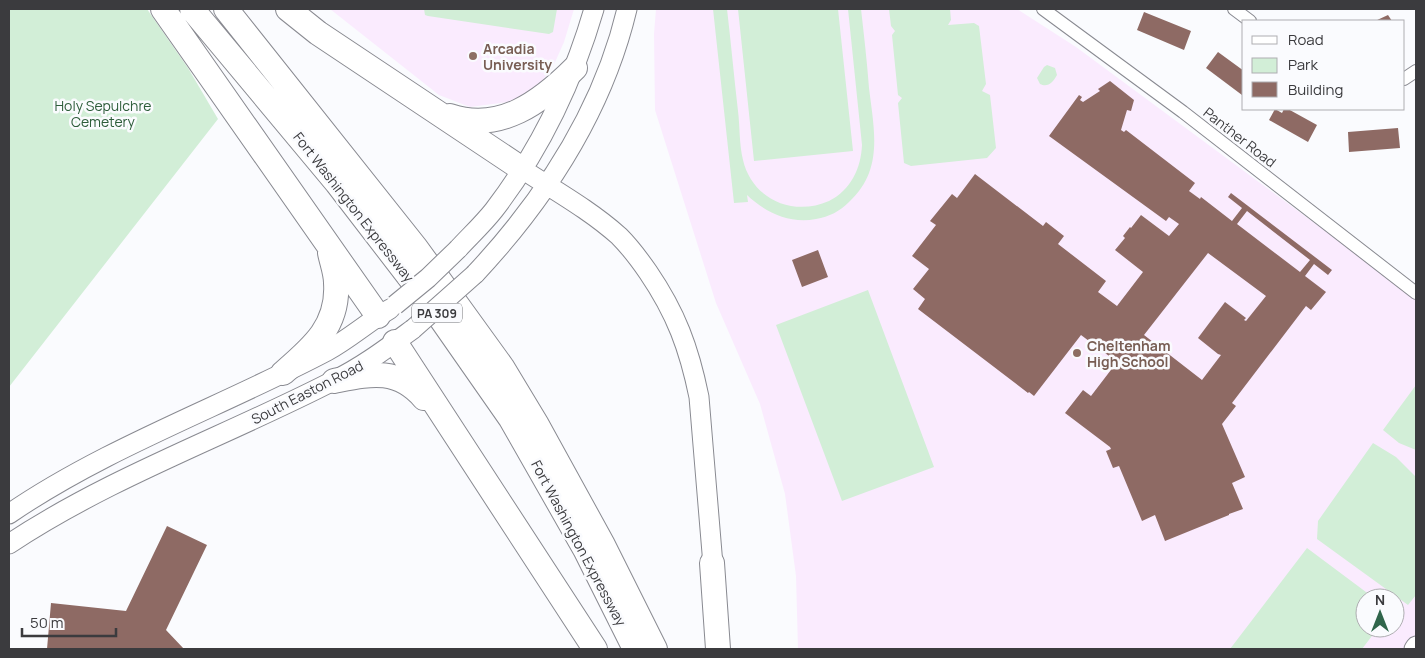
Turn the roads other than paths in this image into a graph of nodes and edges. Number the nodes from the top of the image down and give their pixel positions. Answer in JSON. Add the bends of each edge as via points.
{"nodes":[{"id":1,"x":163,"y":9,"type":"edge"},
{"id":2,"x":192,"y":9,"type":"edge"},
{"id":3,"x":226,"y":9,"type":"edge"},
{"id":4,"x":288,"y":9,"type":"edge"},
{"id":5,"x":594,"y":9,"type":"edge"},
{"id":6,"x":626,"y":9,"type":"edge"},
{"id":7,"x":1043,"y":9,"type":"edge"},
{"id":8,"x":1234,"y":9,"type":"edge"},
{"id":9,"x":1249,"y":20,"type":"edge"},
{"id":10,"x":575,"y":68,"type":"junction"},
{"id":11,"x":1416,"y":71,"type":"edge"},
{"id":12,"x":1405,"y":78,"type":"edge"},
{"id":13,"x":435,"y":111,"type":"junction"},
{"id":14,"x":522,"y":169,"type":"junction"},
{"id":15,"x":547,"y":186,"type":"junction"},
{"id":16,"x":327,"y":242,"type":"junction"},
{"id":17,"x":1416,"y":293,"type":"edge"},
{"id":18,"x":387,"y":310,"type":"junction"},
{"id":19,"x":404,"y":336,"type":"junction"},
{"id":20,"x":283,"y":373,"type":"junction"},
{"id":21,"x":334,"y":381,"type":"junction"},
{"id":22,"x":449,"y":425,"type":"junction"},
{"id":23,"x":9,"y":514,"type":"edge"},
{"id":24,"x":9,"y":544,"type":"edge"},
{"id":25,"x":712,"y":563,"type":"junction"},
{"id":26,"x":595,"y":649,"type":"edge"},
{"id":27,"x":635,"y":649,"type":"edge"},
{"id":28,"x":655,"y":649,"type":"edge"},
{"id":29,"x":718,"y":649,"type":"edge"},
{"id":30,"x":727,"y":649,"type":"edge"}],
"edges":[{"from":1,"to":16,"type":"highway"},
{"from":2,"to":27,"type":"highway","name":"Fort Washington Expressway","number":"PA 309","via":[[337,183],[437,313],[511,419],[586,549]]},
{"from":3,"to":28,"type":"highway","name":"Fort Washington Expressway","number":"PA 309","via":[[416,248],[502,367],[537,424]]},
{"from":4,"to":13,"type":"highway","via":[[318,33]]},
{"from":5,"to":10,"type":"main road","name":"South Easton Road"},
{"from":6,"to":15,"type":"main road","name":"South Easton Road","via":[[611,63],[595,99]]},
{"from":7,"to":17,"type":"street","name":"Panther Road","via":[[1183,112]]},
{"from":8,"to":9,"type":"street"},
{"from":10,"to":13,"type":"highway","via":[[539,100],[508,116],[472,121]]},
{"from":10,"to":14,"type":"main road","name":"South Easton Road"},
{"from":11,"to":12,"type":"street"},
{"from":13,"to":14,"type":"highway"},
{"from":14,"to":15,"type":"main road"},
{"from":14,"to":18,"type":"main road","name":"South Easton Road","bridge":true,"via":[[493,210],[458,250]]},
{"from":15,"to":19,"type":"main road","name":"South Easton Road","bridge":true,"via":[[475,274]]},
{"from":15,"to":25,"type":"main road","via":[[620,237],[673,311],[694,370],[699,398]]},
{"from":16,"to":18,"type":"highway"},
{"from":16,"to":20,"type":"highway","via":[[336,283],[329,323],[314,346]]},
{"from":18,"to":19,"type":"main road"},
{"from":18,"to":20,"type":"main road","name":"South Easton Road","via":[[328,350]]},
{"from":19,"to":21,"type":"main road","name":"South Easton Road"},
{"from":19,"to":22,"type":"highway"},
{"from":20,"to":23,"type":"main road","name":"South Easton Road","via":[[115,454]]},
{"from":21,"to":22,"type":"highway","via":[[372,374],[393,376],[421,394]]},
{"from":21,"to":24,"type":"main road","name":"South Easton Road","via":[[94,495]]},
{"from":22,"to":26,"type":"highway"},
{"from":25,"to":29,"type":"highway"},
{"from":25,"to":30,"type":"main road"}]}
